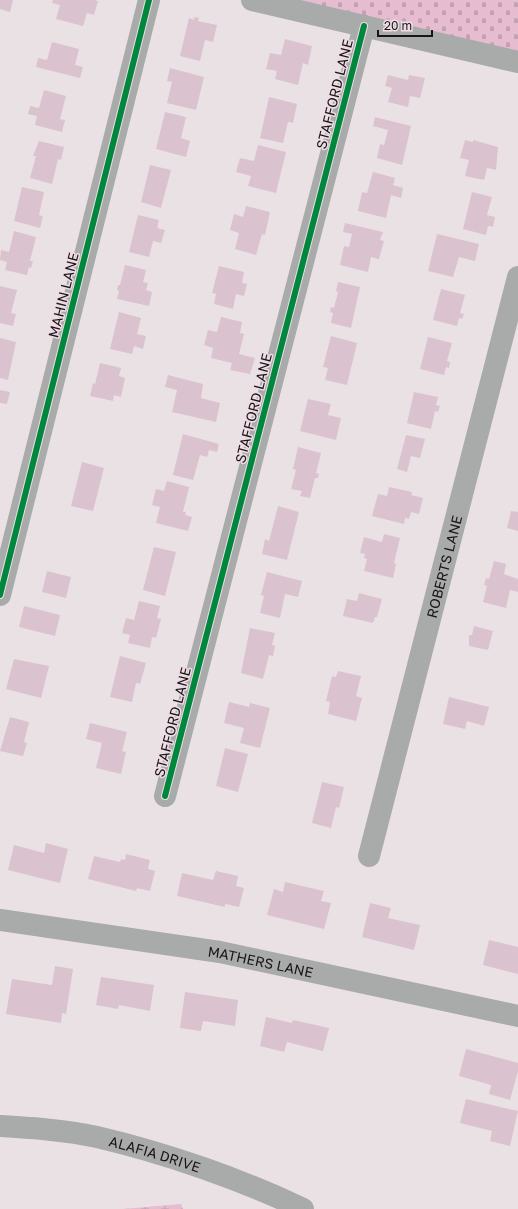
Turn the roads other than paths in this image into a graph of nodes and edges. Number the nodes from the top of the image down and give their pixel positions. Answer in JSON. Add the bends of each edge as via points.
{"nodes":[{"id":1,"x":149,"y":0,"type":"edge"},
{"id":2,"x":252,"y":0,"type":"edge"},
{"id":3,"x":364,"y":26,"type":"junction"},
{"id":4,"x":518,"y":62,"type":"edge"},
{"id":5,"x":518,"y":277,"type":"edge"},
{"id":6,"x":0,"y":595,"type":"edge"},
{"id":7,"x":165,"y":796,"type":"dead end"},
{"id":8,"x":369,"y":856,"type":"dead end"},
{"id":9,"x":0,"y":920,"type":"edge"},
{"id":10,"x":518,"y":1016,"type":"edge"},
{"id":11,"x":0,"y":1126,"type":"edge"},
{"id":12,"x":304,"y":1209,"type":"edge"}],
"edges":[{"from":1,"to":6,"type":"street","name":"MAHIN LANE"},
{"from":2,"to":3,"type":"street"},
{"from":3,"to":4,"type":"street"},
{"from":3,"to":7,"type":"street","name":"STAFFORD LANE"},
{"from":5,"to":8,"type":"street","name":"ROBERTS LANE"},
{"from":9,"to":10,"type":"street","name":"MATHERS LANE","via":[[220,952]]},
{"from":11,"to":12,"type":"street","name":"ALAFIA DRIVE","via":[[95,1136],[148,1150],[265,1191]]}]}
